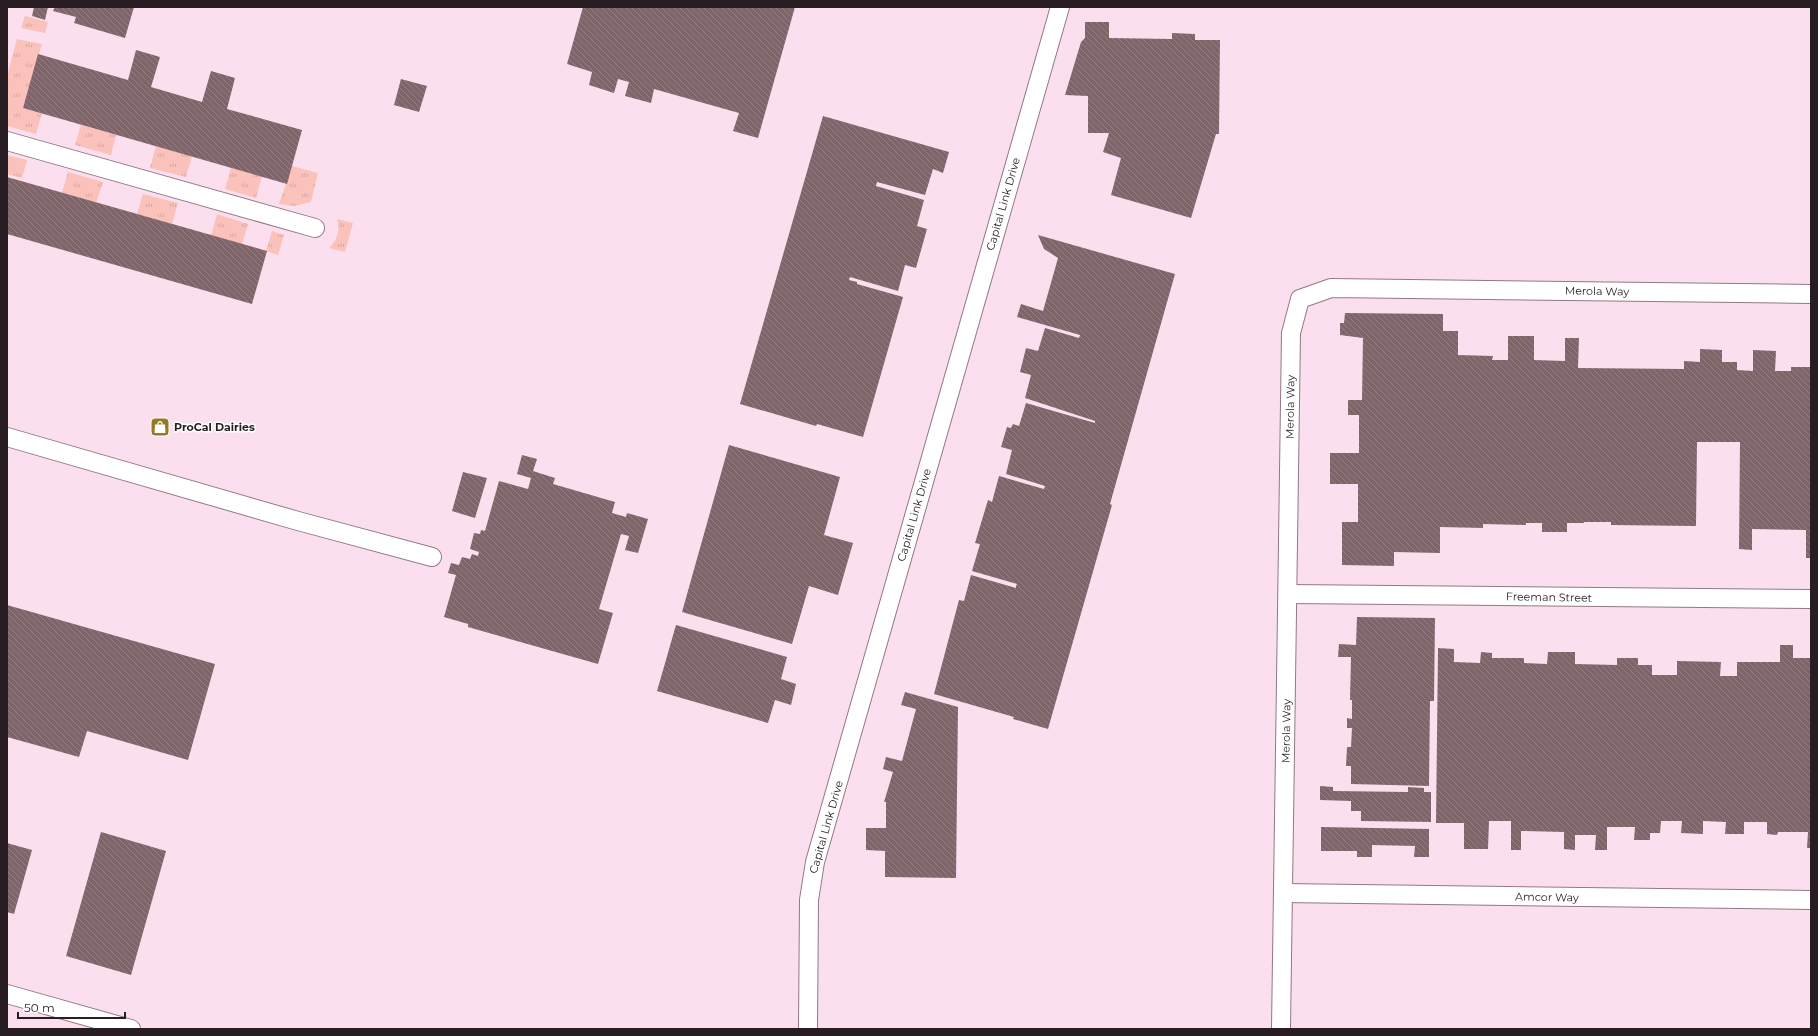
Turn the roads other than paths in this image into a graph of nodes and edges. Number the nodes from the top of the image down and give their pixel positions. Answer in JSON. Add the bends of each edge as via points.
{"nodes":[{"id":1,"x":1060,"y":7,"type":"edge"},
{"id":2,"x":7,"y":141,"type":"edge"},
{"id":3,"x":315,"y":228,"type":"dead end"},
{"id":4,"x":1811,"y":294,"type":"edge"},
{"id":5,"x":7,"y":437,"type":"edge"},
{"id":6,"x":432,"y":557,"type":"dead end"},
{"id":7,"x":1288,"y":594,"type":"junction"},
{"id":8,"x":1811,"y":600,"type":"edge"},
{"id":9,"x":1283,"y":893,"type":"junction"},
{"id":10,"x":1811,"y":900,"type":"edge"},
{"id":11,"x":7,"y":994,"type":"edge"},
{"id":12,"x":131,"y":1029,"type":"edge"},
{"id":13,"x":808,"y":1029,"type":"edge"},
{"id":14,"x":1281,"y":1029,"type":"edge"}],
"edges":[{"from":1,"to":13,"type":"street","name":"Capital Link Drive","via":[[815,862],[809,900]]},
{"from":2,"to":3,"type":"street"},
{"from":4,"to":7,"type":"street","name":"Merola Way","via":[[1332,288],[1300,299],[1291,333]]},
{"from":5,"to":6,"type":"street"},
{"from":7,"to":8,"type":"street","name":"Freeman Street"},
{"from":7,"to":9,"type":"street","name":"Merola Way"},
{"from":9,"to":10,"type":"street","name":"Amcor Way"},
{"from":9,"to":14,"type":"street","name":"Merola Way"},
{"from":11,"to":12,"type":"street"}]}
